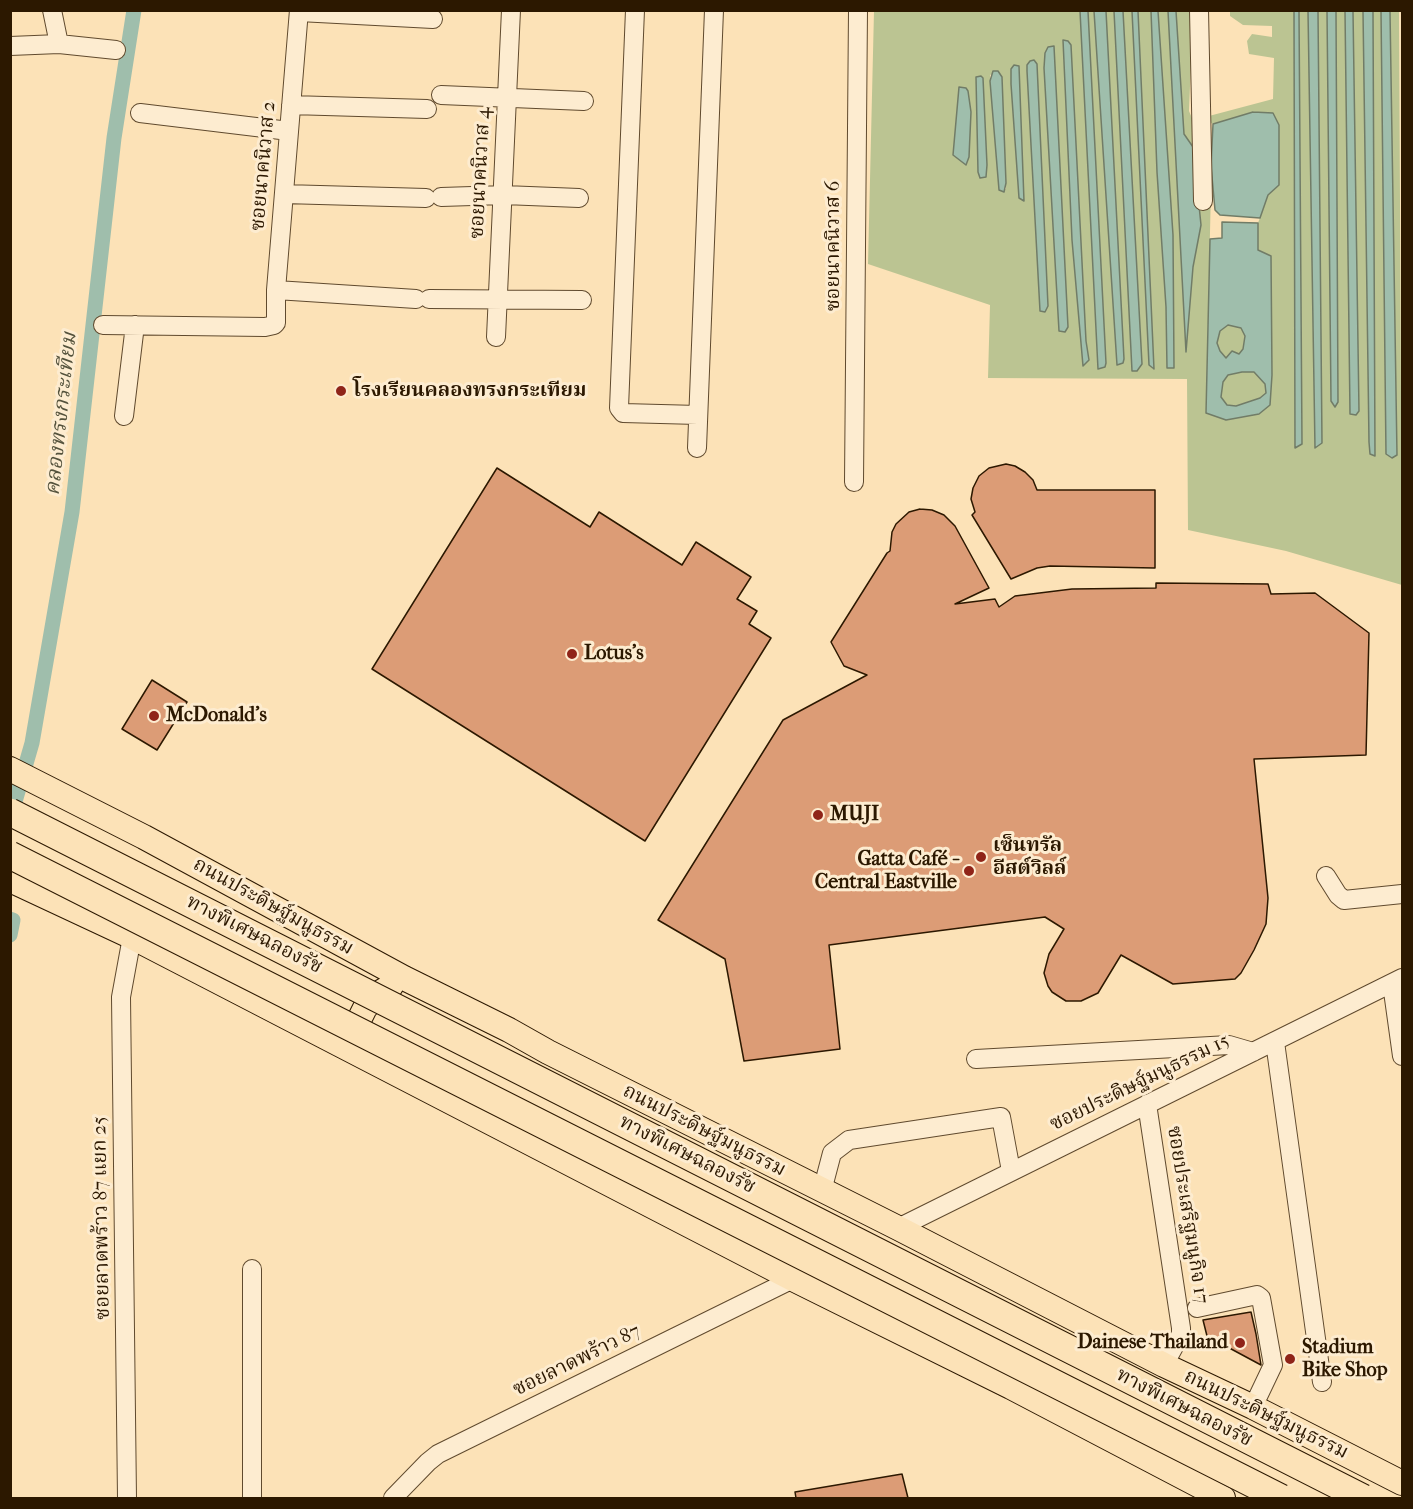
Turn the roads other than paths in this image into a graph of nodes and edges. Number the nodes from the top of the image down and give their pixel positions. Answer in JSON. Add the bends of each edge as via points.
{"nodes":[{"id":1,"x":52,"y":10,"type":"edge"},
{"id":2,"x":511,"y":10,"type":"edge"},
{"id":3,"x":635,"y":10,"type":"edge"},
{"id":4,"x":714,"y":10,"type":"edge"},
{"id":5,"x":858,"y":10,"type":"edge"},
{"id":6,"x":1199,"y":10,"type":"edge"},
{"id":7,"x":299,"y":11,"type":"edge"},
{"id":8,"x":433,"y":19,"type":"dead end"},
{"id":9,"x":59,"y":44,"type":"junction"},
{"id":10,"x":10,"y":46,"type":"edge"},
{"id":11,"x":116,"y":50,"type":"dead end"},
{"id":12,"x":441,"y":95,"type":"dead end"},
{"id":13,"x":507,"y":99,"type":"junction"},
{"id":14,"x":584,"y":101,"type":"dead end"},
{"id":15,"x":291,"y":105,"type":"junction"},
{"id":16,"x":427,"y":109,"type":"dead end"},
{"id":17,"x":140,"y":113,"type":"dead end"},
{"id":18,"x":289,"y":131,"type":"junction"},
{"id":19,"x":284,"y":194,"type":"junction"},
{"id":20,"x":504,"y":195,"type":"junction"},
{"id":21,"x":579,"y":198,"type":"dead end"},
{"id":22,"x":1203,"y":201,"type":"dead end"},
{"id":23,"x":276,"y":290,"type":"junction"},
{"id":24,"x":497,"y":300,"type":"junction"},
{"id":25,"x":582,"y":300,"type":"dead end"},
{"id":26,"x":103,"y":325,"type":"dead end"},
{"id":27,"x":135,"y":325,"type":"junction"},
{"id":28,"x":496,"y":337,"type":"dead end"},
{"id":29,"x":698,"y":415,"type":"junction"},
{"id":30,"x":124,"y":416,"type":"dead end"},
{"id":31,"x":697,"y":448,"type":"dead end"},
{"id":32,"x":854,"y":482,"type":"dead end"},
{"id":33,"x":17,"y":773,"type":"edge"},
{"id":34,"x":10,"y":812,"type":"edge"},
{"id":35,"x":10,"y":855,"type":"edge"},
{"id":36,"x":1326,"y":876,"type":"dead end"},
{"id":37,"x":10,"y":880,"type":"edge"},
{"id":38,"x":1402,"y":894,"type":"edge"},
{"id":39,"x":132,"y":937,"type":"junction"},
{"id":40,"x":346,"y":947,"type":"junction"},
{"id":41,"x":404,"y":978,"type":"junction"},
{"id":42,"x":1397,"y":981,"type":"edge"},
{"id":43,"x":314,"y":1032,"type":"junction"},
{"id":44,"x":1275,"y":1042,"type":"junction"},
{"id":45,"x":1253,"y":1052,"type":"junction"},
{"id":46,"x":1402,"y":1056,"type":"edge"},
{"id":47,"x":976,"y":1059,"type":"dead end"},
{"id":48,"x":370,"y":1061,"type":"junction"},
{"id":49,"x":1147,"y":1104,"type":"junction"},
{"id":50,"x":1011,"y":1171,"type":"junction"},
{"id":51,"x":822,"y":1191,"type":"junction"},
{"id":52,"x":898,"y":1228,"type":"junction"},
{"id":53,"x":252,"y":1269,"type":"dead end"},
{"id":54,"x":793,"y":1279,"type":"junction"},
{"id":55,"x":1197,"y":1308,"type":"dead end"},
{"id":56,"x":1164,"y":1365,"type":"junction"},
{"id":57,"x":1322,"y":1382,"type":"dead end"},
{"id":58,"x":1253,"y":1407,"type":"junction"},
{"id":59,"x":1402,"y":1483,"type":"edge"},
{"id":60,"x":127,"y":1498,"type":"edge"},
{"id":61,"x":252,"y":1498,"type":"edge"},
{"id":62,"x":393,"y":1498,"type":"edge"},
{"id":63,"x":1222,"y":1498,"type":"edge"},
{"id":64,"x":1281,"y":1498,"type":"edge"},
{"id":65,"x":1363,"y":1498,"type":"edge"}],
"edges":[{"from":1,"to":9,"type":"street"},
{"from":2,"to":13,"type":"street","name":"ซอยนาคนิวาส 4"},
{"from":3,"to":29,"type":"street","via":[[620,410],[623,414]]},
{"from":4,"to":29,"type":"street"},
{"from":5,"to":32,"type":"street","name":"ซอยนาคนิวาส 6"},
{"from":6,"to":22,"type":"street"},
{"from":7,"to":8,"type":"street"},
{"from":7,"to":15,"type":"street","name":"ซอยนาคนิวาส 2"},
{"from":9,"to":10,"type":"street"},
{"from":9,"to":11,"type":"street"},
{"from":12,"to":13,"type":"street"},
{"from":13,"to":14,"type":"street"},
{"from":13,"to":20,"type":"street","name":"ซอยนาคนิวาส 4"},
{"from":15,"to":16,"type":"street"},
{"from":15,"to":18,"type":"street","name":"ซอยนาคนิวาส 2"},
{"from":17,"to":18,"type":"street"},
{"from":18,"to":19,"type":"street","name":"ซอยนาคนิวาส 2"},
{"from":19,"to":20,"type":"street"},
{"from":19,"to":23,"type":"street","name":"ซอยนาคนิวาส 2"},
{"from":20,"to":21,"type":"street"},
{"from":20,"to":24,"type":"street","name":"ซอยนาคนิวาส 4"},
{"from":23,"to":24,"type":"street"},
{"from":23,"to":27,"type":"street","name":"ซอยนาคนิวาส 2","via":[[274,325]]},
{"from":24,"to":25,"type":"street"},
{"from":24,"to":28,"type":"street","name":"ซอยนาคนิวาส 4"},
{"from":26,"to":27,"type":"street"},
{"from":27,"to":30,"type":"street"},
{"from":29,"to":31,"type":"street"},
{"from":33,"to":40,"type":"main road","name":"ถนนประดิษฐ์มนูธรรม"},
{"from":34,"to":65,"type":"highway","name":"ทางพิเศษฉลองรัช","bridge":true},
{"from":35,"to":64,"type":"highway","name":"ทางพิเศษฉลองรัช","bridge":true},
{"from":36,"to":38,"type":"street","via":[[1344,900]]},
{"from":37,"to":39,"type":"main road"},
{"from":39,"to":43,"type":"main road"},
{"from":39,"to":60,"type":"street","name":"ซอยลาดพร้าว 87 แยก 25","via":[[121,997]]},
{"from":40,"to":41,"type":"main road","name":"ถนนประดิษฐ์มนูธรรม"},
{"from":40,"to":43,"type":"main road","via":[[356,978],[354,997],[339,1020]]},
{"from":41,"to":48,"type":"main road","via":[[379,993],[357,1024],[356,1040]]},
{"from":41,"to":51,"type":"main road","name":"ถนนประดิษฐ์มนูธรรม"},
{"from":42,"to":44,"type":"street","name":"ซอยประดิษฐ์มนูธรรม 15"},
{"from":42,"to":46,"type":"street"},
{"from":43,"to":48,"type":"main road"},
{"from":44,"to":45,"type":"street","name":"ซอยประดิษฐ์มนูธรรม 15"},
{"from":44,"to":57,"type":"street"},
{"from":45,"to":47,"type":"street","via":[[1229,1045]]},
{"from":45,"to":49,"type":"street","name":"ซอยประดิษฐ์มนูธรรม 15"},
{"from":48,"to":54,"type":"main road"},
{"from":49,"to":50,"type":"street","name":"ซอยประดิษฐ์มนูธรรม 15"},
{"from":49,"to":56,"type":"street","name":"ซอยประเสริฐมนูกิจ 17","via":[[1182,1328]]},
{"from":50,"to":51,"type":"street","via":[[1001,1117],[849,1140],[832,1153]]},
{"from":50,"to":52,"type":"street","name":"ซอยประดิษฐ์มนูธรรม 15"},
{"from":51,"to":52,"type":"main road","name":"ถนนประดิษฐ์มนูธรรม"},
{"from":52,"to":56,"type":"main road","name":"ถนนประดิษฐ์มนูธรรม"},
{"from":53,"to":61,"type":"street"},
{"from":54,"to":62,"type":"street","name":"ซอยลาดพร้าว 87","via":[[438,1454]]},
{"from":54,"to":63,"type":"main road","via":[[981,1371]]},
{"from":55,"to":58,"type":"street","via":[[1259,1296],[1273,1365]]},
{"from":56,"to":58,"type":"main road","name":"ถนนประดิษฐ์มนูธรรม"},
{"from":58,"to":59,"type":"main road","name":"ถนนประดิษฐ์มนูธรรม"}]}
